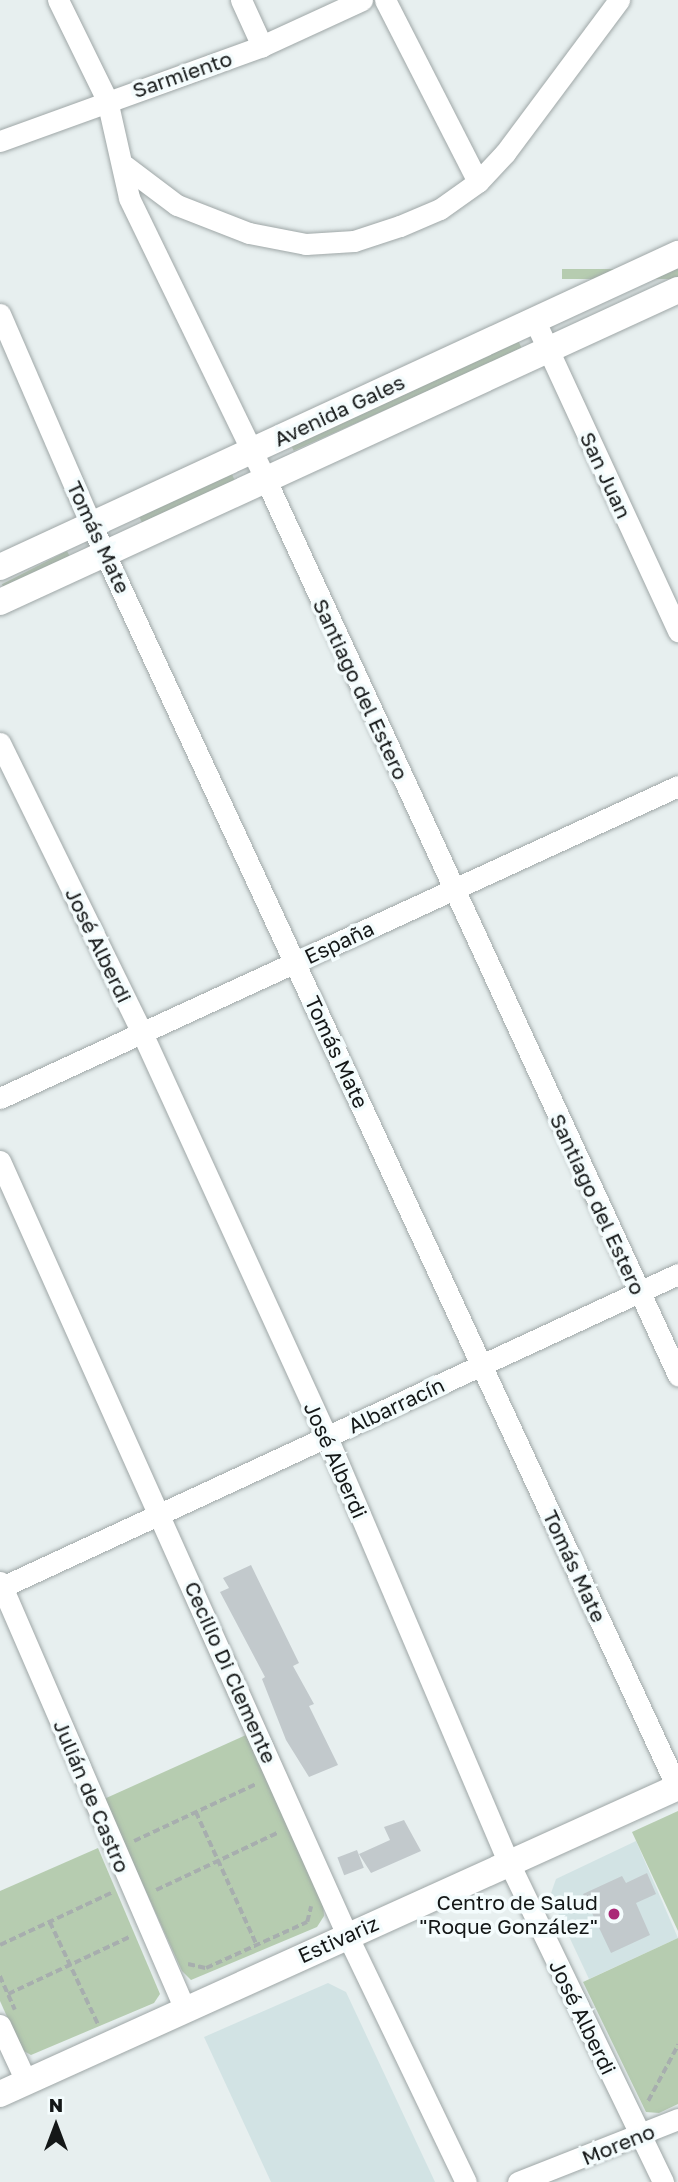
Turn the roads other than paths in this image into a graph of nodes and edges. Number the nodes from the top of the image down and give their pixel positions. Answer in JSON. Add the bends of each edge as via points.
{"nodes":[{"id":1,"x":58,"y":0,"type":"edge"},
{"id":2,"x":241,"y":0,"type":"edge"},
{"id":3,"x":326,"y":0,"type":"edge"},
{"id":4,"x":362,"y":0,"type":"edge"},
{"id":5,"x":385,"y":0,"type":"edge"},
{"id":6,"x":619,"y":0,"type":"edge"},
{"id":7,"x":288,"y":34,"type":"junction"},
{"id":8,"x":262,"y":46,"type":"junction"},
{"id":9,"x":107,"y":100,"type":"junction"},
{"id":10,"x":0,"y":141,"type":"edge"},
{"id":11,"x":125,"y":166,"type":"junction"},
{"id":12,"x":478,"y":182,"type":"junction"},
{"id":13,"x":678,"y":254,"type":"edge"},
{"id":14,"x":678,"y":290,"type":"edge"},
{"id":15,"x":0,"y":314,"type":"edge"},
{"id":16,"x":534,"y":318,"type":"junction"},
{"id":17,"x":549,"y":349,"type":"junction"},
{"id":18,"x":248,"y":453,"type":"junction"},
{"id":19,"x":265,"y":478,"type":"junction"},
{"id":20,"x":91,"y":524,"type":"junction"},
{"id":21,"x":106,"y":554,"type":"junction"},
{"id":22,"x":0,"y":567,"type":"edge"},
{"id":23,"x":0,"y":603,"type":"edge"},
{"id":24,"x":678,"y":631,"type":"edge"},
{"id":25,"x":0,"y":743,"type":"edge"},
{"id":26,"x":678,"y":786,"type":"edge"},
{"id":27,"x":452,"y":890,"type":"junction"},
{"id":28,"x":295,"y":962,"type":"junction"},
{"id":29,"x":142,"y":1033,"type":"junction"},
{"id":30,"x":0,"y":1098,"type":"edge"},
{"id":31,"x":0,"y":1161,"type":"edge"},
{"id":32,"x":678,"y":1274,"type":"edge"},
{"id":33,"x":639,"y":1292,"type":"junction"},
{"id":34,"x":482,"y":1365,"type":"junction"},
{"id":35,"x":678,"y":1375,"type":"edge"},
{"id":36,"x":327,"y":1437,"type":"junction"},
{"id":37,"x":161,"y":1513,"type":"junction"},
{"id":38,"x":1,"y":1586,"type":"edge"},
{"id":39,"x":678,"y":1787,"type":"edge"},
{"id":40,"x":509,"y":1863,"type":"junction"},
{"id":41,"x":346,"y":1935,"type":"junction"},
{"id":42,"x":185,"y":2009,"type":"junction"},
{"id":43,"x":9,"y":2022,"type":"edge"},
{"id":44,"x":26,"y":2081,"type":"junction"},
{"id":45,"x":0,"y":2094,"type":"edge"},
{"id":46,"x":678,"y":2119,"type":"edge"},
{"id":47,"x":638,"y":2130,"type":"junction"},
{"id":48,"x":466,"y":2182,"type":"edge"},
{"id":49,"x":519,"y":2182,"type":"edge"},
{"id":50,"x":663,"y":2182,"type":"edge"}],
"edges":[{"from":1,"to":9,"type":"street","name":"Santiago del Estero"},
{"from":2,"to":8,"type":"street"},
{"from":3,"to":7,"type":"street"},
{"from":4,"to":7,"type":"street","name":"Sarmiento"},
{"from":5,"to":12,"type":"street"},
{"from":6,"to":12,"type":"street","via":[[505,153]]},
{"from":7,"to":8,"type":"street","name":"Sarmiento"},
{"from":8,"to":9,"type":"street","name":"Sarmiento"},
{"from":9,"to":10,"type":"street","name":"Sarmiento"},
{"from":9,"to":11,"type":"street","name":"Santiago del Estero"},
{"from":11,"to":12,"type":"street","via":[[177,205],[213,222],[306,244],[354,241],[400,226],[440,209]]},
{"from":11,"to":18,"type":"street","name":"Santiago del Estero","via":[[130,198]]},
{"from":13,"to":16,"type":"street","name":"Avenida Gales"},
{"from":14,"to":17,"type":"street","name":"Avenida Gales"},
{"from":15,"to":20,"type":"street","name":"Tomás Mate"},
{"from":16,"to":17,"type":"street","name":"San Juan"},
{"from":16,"to":18,"type":"street","name":"Avenida Gales"},
{"from":17,"to":19,"type":"street","name":"Avenida Gales"},
{"from":17,"to":24,"type":"street","name":"San Juan"},
{"from":18,"to":19,"type":"street","name":"Santiago del Estero"},
{"from":18,"to":20,"type":"street","name":"Avenida Gales"},
{"from":19,"to":21,"type":"street","name":"Avenida Gales"},
{"from":19,"to":27,"type":"street","name":"Santiago del Estero"},
{"from":20,"to":21,"type":"street","name":"Tomás Mate"},
{"from":20,"to":22,"type":"street","name":"Avenida Gales"},
{"from":21,"to":23,"type":"street","name":"Avenida Gales"},
{"from":21,"to":28,"type":"street","name":"Tomás Mate"},
{"from":25,"to":29,"type":"street","name":"José Alberdi"},
{"from":26,"to":27,"type":"street","name":"España"},
{"from":27,"to":28,"type":"street","name":"España"},
{"from":27,"to":33,"type":"street","name":"Santiago del Estero"},
{"from":28,"to":29,"type":"street","name":"España"},
{"from":28,"to":34,"type":"street","name":"Tomás Mate"},
{"from":29,"to":30,"type":"street","name":"España"},
{"from":29,"to":36,"type":"street","name":"José Alberdi"},
{"from":31,"to":37,"type":"street","name":"Cecilio Di Clemente"},
{"from":32,"to":33,"type":"street","name":"Albarracín"},
{"from":33,"to":34,"type":"street","name":"Albarracín"},
{"from":33,"to":35,"type":"street","name":"Santiago del Estero"},
{"from":34,"to":36,"type":"street","name":"Albarracín"},
{"from":34,"to":39,"type":"street","name":"Tomás Mate"},
{"from":36,"to":37,"type":"street","name":"Albarracín"},
{"from":36,"to":40,"type":"street","name":"José Alberdi"},
{"from":37,"to":38,"type":"street","name":"Albarracín"},
{"from":37,"to":41,"type":"street","name":"Cecilio Di Clemente"},
{"from":38,"to":42,"type":"street","name":"Julián de Castro"},
{"from":39,"to":40,"type":"street","name":"Estivariz"},
{"from":40,"to":41,"type":"street","name":"Estivariz"},
{"from":40,"to":47,"type":"street","name":"José Alberdi"},
{"from":41,"to":42,"type":"street","name":"Estivariz"},
{"from":41,"to":48,"type":"street","name":"Cecilio Di Clemente"},
{"from":42,"to":44,"type":"street","name":"Estivariz"},
{"from":43,"to":44,"type":"street"},
{"from":44,"to":45,"type":"street","name":"Estivariz"},
{"from":46,"to":47,"type":"street","name":"Moreno"},
{"from":47,"to":49,"type":"street","name":"Moreno"},
{"from":47,"to":50,"type":"street","name":"José Alberdi"}]}
